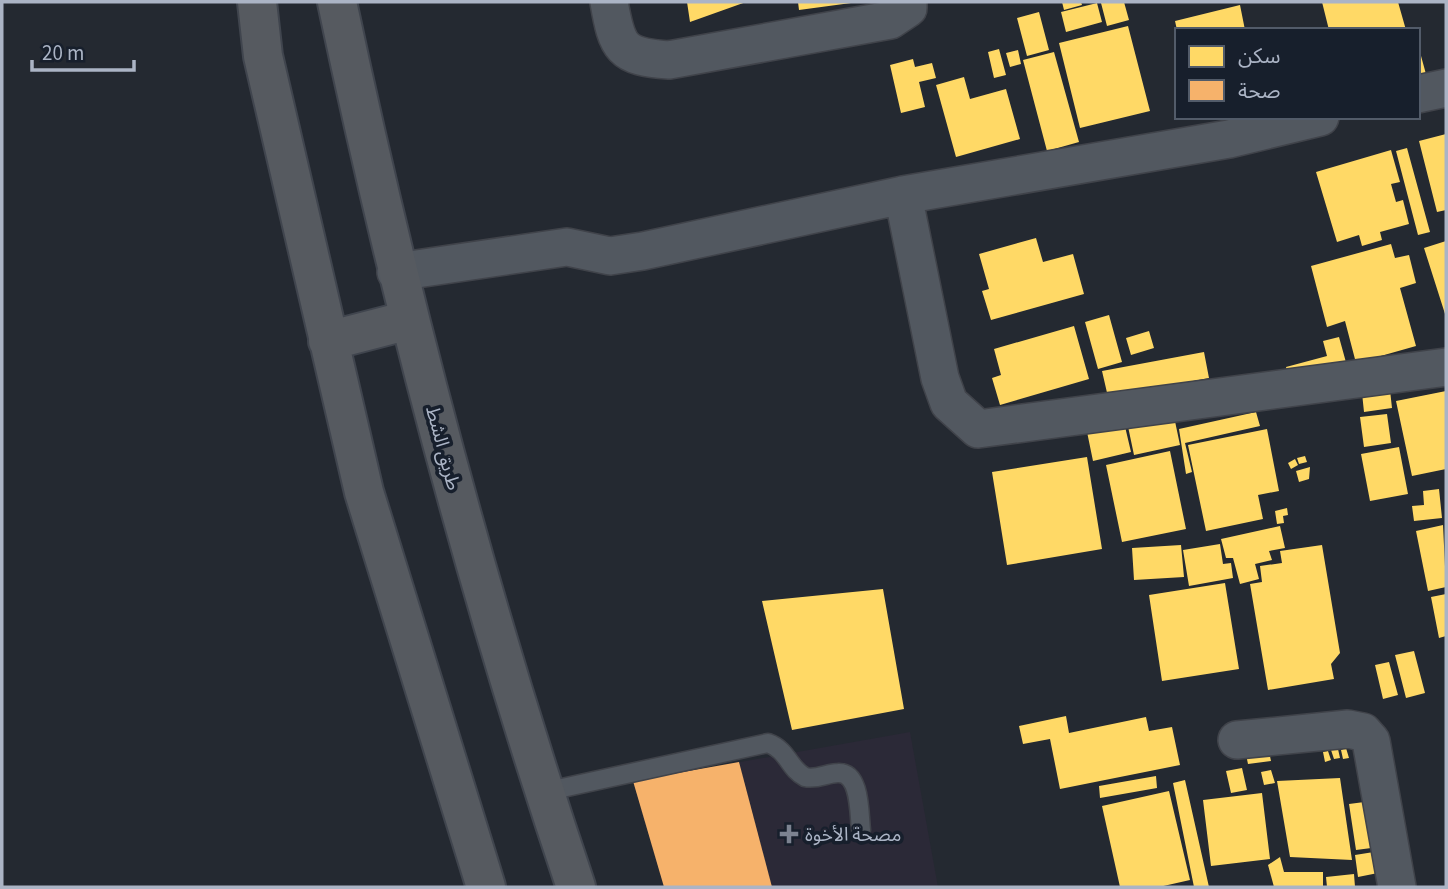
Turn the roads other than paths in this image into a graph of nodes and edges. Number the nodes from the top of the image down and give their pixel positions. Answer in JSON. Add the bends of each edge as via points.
{"nodes":[{"id":1,"x":257,"y":2,"type":"edge"},
{"id":2,"x":337,"y":2,"type":"edge"},
{"id":3,"x":609,"y":2,"type":"edge"},
{"id":4,"x":908,"y":2,"type":"edge"},
{"id":5,"x":1446,"y":88,"type":"edge"},
{"id":6,"x":1420,"y":94,"type":"edge"},
{"id":7,"x":1312,"y":119,"type":"edge"},
{"id":8,"x":903,"y":195,"type":"junction"},
{"id":9,"x":396,"y":272,"type":"junction"},
{"id":10,"x":409,"y":320,"type":"junction"},
{"id":11,"x":328,"y":341,"type":"junction"},
{"id":12,"x":1446,"y":367,"type":"edge"},
{"id":13,"x":1237,"y":740,"type":"dead end"},
{"id":14,"x":544,"y":792,"type":"junction"},
{"id":15,"x":861,"y":830,"type":"dead end"},
{"id":16,"x":486,"y":887,"type":"edge"},
{"id":17,"x":576,"y":887,"type":"edge"},
{"id":18,"x":1397,"y":887,"type":"edge"}],
"edges":[{"from":1,"to":11,"type":"highway","via":[[264,57]]},
{"from":2,"to":9,"type":"highway","name":"طريق الشط"},
{"from":3,"to":4,"type":"street","via":[[619,43],[636,58],[668,60],[890,20],[908,8]]},
{"from":5,"to":6,"type":"street"},
{"from":7,"to":8,"type":"street","via":[[1229,139]]},
{"from":8,"to":9,"type":"street","via":[[610,256],[567,247]]},
{"from":8,"to":12,"type":"street","via":[[940,378],[949,403],[978,429]]},
{"from":9,"to":10,"type":"highway","name":"طريق الشط"},
{"from":10,"to":11,"type":"highway"},
{"from":10,"to":14,"type":"highway","name":"طريق الشط","via":[[494,631]]},
{"from":11,"to":16,"type":"highway","via":[[364,492]]},
{"from":13,"to":18,"type":"street","via":[[1348,729],[1363,732],[1371,741]]},
{"from":14,"to":15,"type":"lane","via":[[768,743],[781,749],[794,769],[806,777],[848,776],[855,785]]},
{"from":14,"to":17,"type":"highway","name":"طريق الشط"}]}
